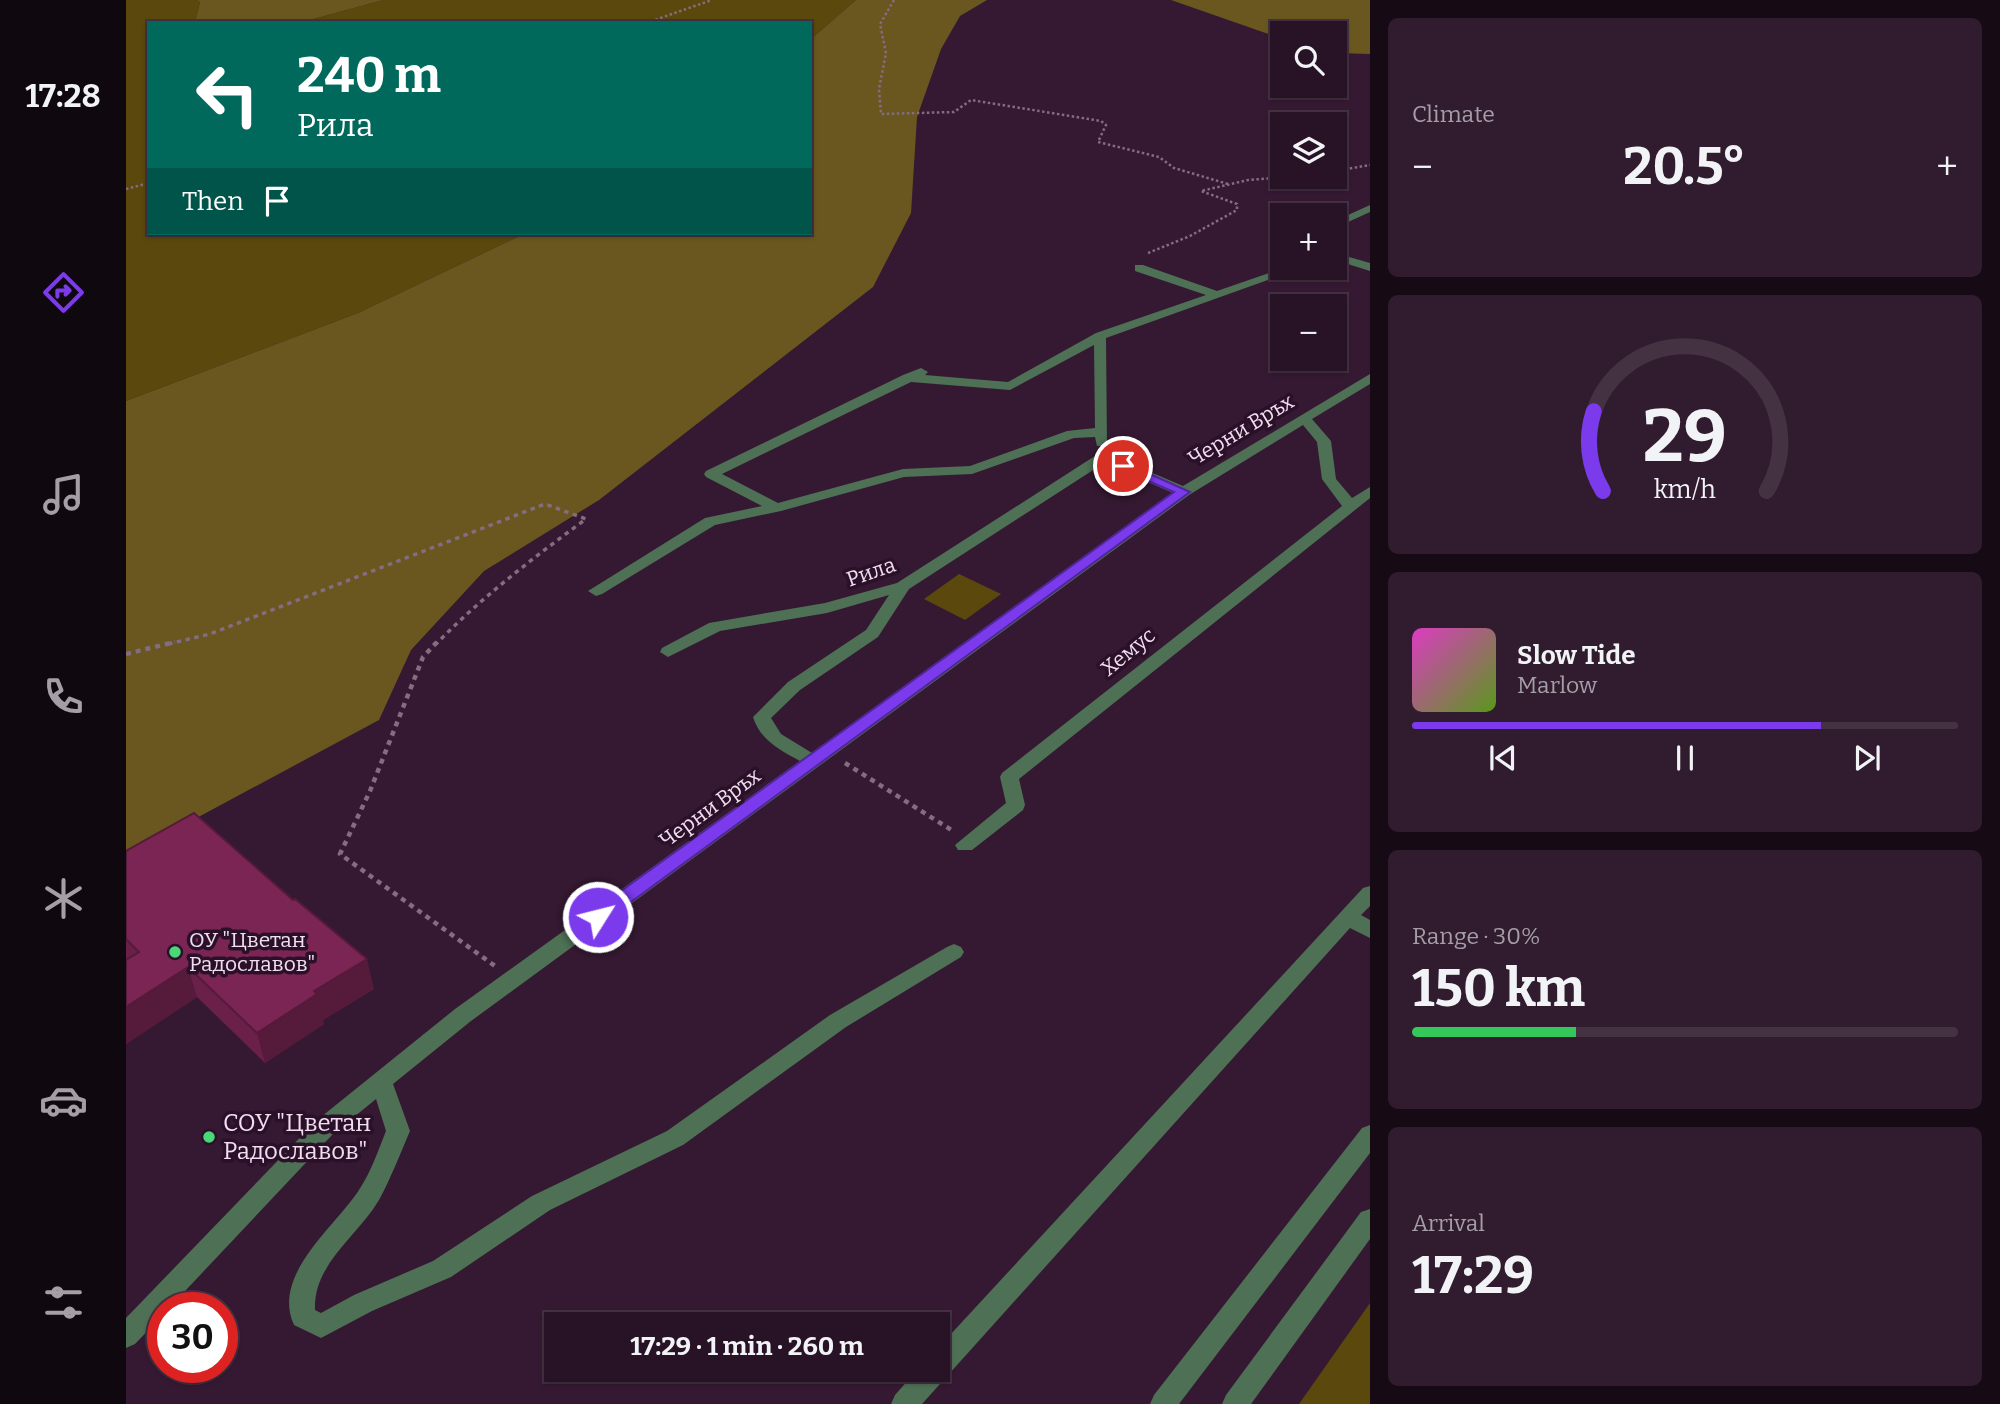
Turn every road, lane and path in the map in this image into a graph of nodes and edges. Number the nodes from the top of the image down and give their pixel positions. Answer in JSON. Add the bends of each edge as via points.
{"nodes":[{"id":1,"x":712,"y":0,"type":"edge"},
{"id":2,"x":894,"y":0,"type":"edge"},
{"id":3,"x":652,"y":21,"type":"edge"},
{"id":4,"x":1370,"y":165,"type":"edge"},
{"id":5,"x":1347,"y":169,"type":"edge"},
{"id":6,"x":1270,"y":179,"type":"edge"},
{"id":7,"x":147,"y":184,"type":"edge"},
{"id":8,"x":1228,"y":184,"type":"junction"},
{"id":9,"x":126,"y":189,"type":"edge"},
{"id":10,"x":1370,"y":208,"type":"edge"},
{"id":11,"x":1347,"y":219,"type":"edge"},
{"id":12,"x":1347,"y":260,"type":"edge"},
{"id":13,"x":1370,"y":267,"type":"edge"},
{"id":14,"x":1139,"y":268,"type":"joint"},
{"id":15,"x":1270,"y":277,"type":"edge"},
{"id":16,"x":1217,"y":295,"type":"junction"},
{"id":17,"x":1100,"y":337,"type":"junction"},
{"id":18,"x":1370,"y":378,"type":"edge"},
{"id":19,"x":1304,"y":418,"type":"junction"},
{"id":20,"x":1102,"y":432,"type":"junction"},
{"id":21,"x":1103,"y":457,"type":"junction"},
{"id":22,"x":1370,"y":491,"type":"edge"},
{"id":23,"x":1184,"y":492,"type":"junction"},
{"id":24,"x":1349,"y":505,"type":"junction"},
{"id":25,"x":776,"y":508,"type":"junction"},
{"id":26,"x":902,"y":586,"type":"junction"},
{"id":27,"x":596,"y":591,"type":"dead end"},
{"id":28,"x":668,"y":652,"type":"dead end"},
{"id":29,"x":126,"y":654,"type":"edge"},
{"id":30,"x":819,"y":756,"type":"junction"},
{"id":31,"x":968,"y":844,"type":"joint"},
{"id":32,"x":1370,"y":893,"type":"edge"},
{"id":33,"x":1348,"y":917,"type":"junction"},
{"id":34,"x":1370,"y":930,"type":"edge"},
{"id":35,"x":954,"y":952,"type":"dead end"},
{"id":36,"x":513,"y":979,"type":"junction"},
{"id":37,"x":381,"y":1081,"type":"junction"},
{"id":38,"x":1370,"y":1135,"type":"edge"},
{"id":39,"x":1370,"y":1220,"type":"edge"},
{"id":40,"x":126,"y":1336,"type":"edge"},
{"id":41,"x":950,"y":1353,"type":"edge"},
{"id":42,"x":924,"y":1382,"type":"edge"},
{"id":43,"x":904,"y":1404,"type":"edge"},
{"id":44,"x":1163,"y":1404,"type":"edge"},
{"id":45,"x":1235,"y":1404,"type":"edge"}],
"edges":[{"from":1,"to":3,"type":"path"},
{"from":2,"to":8,"type":"path","via":[[880,24],[886,53],[879,89],[881,114],[954,112],[971,100],[1092,120],[1106,125],[1098,142],[1159,157],[1174,168]]},
{"from":4,"to":5,"type":"path"},
{"from":6,"to":8,"type":"path"},
{"from":7,"to":9,"type":"path"},
{"from":8,"to":14,"type":"path","via":[[1201,191],[1237,204],[1237,210],[1129,261]]},
{"from":10,"to":11,"type":"street"},
{"from":12,"to":13,"type":"street"},
{"from":14,"to":16,"type":"street"},
{"from":15,"to":16,"type":"street"},
{"from":16,"to":17,"type":"street"},
{"from":17,"to":20,"type":"street"},
{"from":17,"to":25,"type":"street","via":[[1010,386],[915,375],[710,474]]},
{"from":18,"to":19,"type":"street","name":"Черни Връх"},
{"from":19,"to":23,"type":"street","name":"Черни Връх"},
{"from":19,"to":24,"type":"street","via":[[1324,440],[1329,480]]},
{"from":20,"to":21,"type":"street"},
{"from":20,"to":25,"type":"street","via":[[1073,434],[972,470],[903,473]]},
{"from":21,"to":23,"type":"street"},
{"from":21,"to":26,"type":"street","name":"Рила"},
{"from":22,"to":24,"type":"street","name":"Хемус"},
{"from":23,"to":30,"type":"street","name":"Черни Връх"},
{"from":24,"to":31,"type":"street","name":"Хемус","via":[[1009,777],[1016,805]]},
{"from":25,"to":27,"type":"street","via":[[710,521]]},
{"from":26,"to":28,"type":"street","name":"Рила","via":[[827,608],[715,627]]},
{"from":26,"to":30,"type":"street","via":[[872,633],[794,686],[762,717],[763,727],[771,735]]},
{"from":29,"to":36,"type":"path","via":[[210,634],[545,504],[586,519],[527,562],[423,657],[340,854]]},
{"from":30,"to":31,"type":"path"},
{"from":30,"to":36,"type":"street","name":"Черни Връх"},
{"from":32,"to":33,"type":"street"},
{"from":33,"to":34,"type":"street"},
{"from":33,"to":41,"type":"street"},
{"from":35,"to":37,"type":"street","via":[[838,1021],[676,1139],[541,1203],[442,1269],[321,1325],[303,1317],[299,1299],[306,1281],[330,1242],[366,1200],[398,1131]]},
{"from":36,"to":37,"type":"street","name":"Черни Връх"},
{"from":37,"to":40,"type":"street","name":"Черни Връх","via":[[324,1128]]},
{"from":38,"to":44,"type":"street"},
{"from":39,"to":45,"type":"street"},
{"from":42,"to":43,"type":"street"}]}
